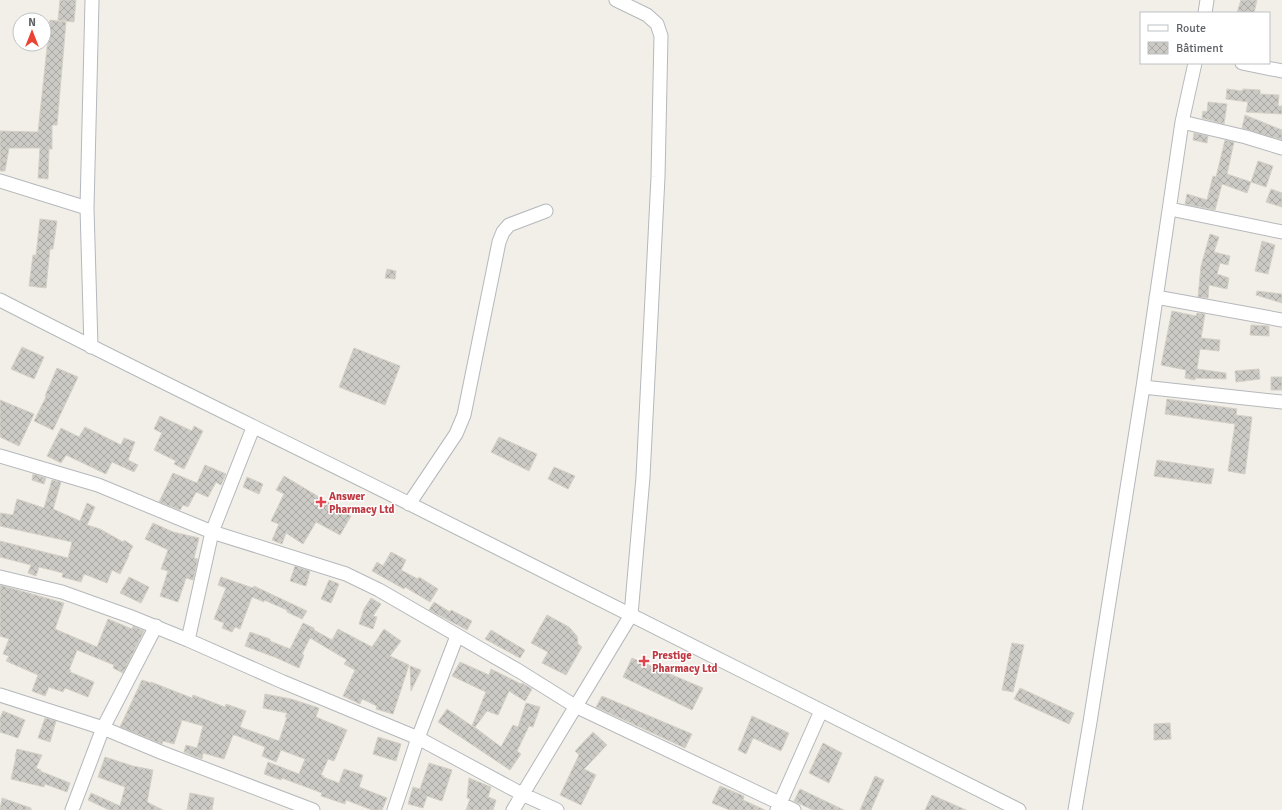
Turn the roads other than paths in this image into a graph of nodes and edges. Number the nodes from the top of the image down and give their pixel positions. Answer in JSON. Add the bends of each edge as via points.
{"nodes":[{"id":1,"x":92,"y":0,"type":"edge"},
{"id":2,"x":616,"y":0,"type":"edge"},
{"id":3,"x":1207,"y":0,"type":"edge"},
{"id":4,"x":1205,"y":12,"type":"edge"},
{"id":5,"x":1195,"y":64,"type":"edge"},
{"id":6,"x":1246,"y":64,"type":"edge"},
{"id":7,"x":1282,"y":72,"type":"edge"},
{"id":8,"x":1182,"y":122,"type":"junction"},
{"id":9,"x":1282,"y":148,"type":"edge"},
{"id":10,"x":0,"y":181,"type":"edge"},
{"id":11,"x":87,"y":208,"type":"junction"},
{"id":12,"x":1170,"y":209,"type":"junction"},
{"id":13,"x":546,"y":211,"type":"dead end"},
{"id":14,"x":1282,"y":232,"type":"edge"},
{"id":15,"x":1156,"y":297,"type":"junction"},
{"id":16,"x":0,"y":300,"type":"edge"},
{"id":17,"x":1282,"y":320,"type":"edge"},
{"id":18,"x":90,"y":347,"type":"junction"},
{"id":19,"x":1143,"y":387,"type":"junction"},
{"id":20,"x":1282,"y":402,"type":"edge"},
{"id":21,"x":253,"y":428,"type":"junction"},
{"id":22,"x":0,"y":456,"type":"edge"},
{"id":23,"x":409,"y":504,"type":"junction"},
{"id":24,"x":212,"y":532,"type":"junction"},
{"id":25,"x":0,"y":577,"type":"edge"},
{"id":26,"x":631,"y":615,"type":"junction"},
{"id":27,"x":156,"y":626,"type":"junction"},
{"id":28,"x":457,"y":636,"type":"junction"},
{"id":29,"x":188,"y":640,"type":"junction"},
{"id":30,"x":0,"y":695,"type":"edge"},
{"id":31,"x":575,"y":706,"type":"junction"},
{"id":32,"x":821,"y":711,"type":"junction"},
{"id":33,"x":103,"y":728,"type":"junction"},
{"id":34,"x":418,"y":738,"type":"junction"},
{"id":35,"x":522,"y":794,"type":"junction"},
{"id":36,"x":779,"y":807,"type":"edge"},
{"id":37,"x":72,"y":810,"type":"edge"},
{"id":38,"x":313,"y":810,"type":"edge"},
{"id":39,"x":394,"y":810,"type":"edge"},
{"id":40,"x":513,"y":810,"type":"edge"},
{"id":41,"x":557,"y":810,"type":"edge"},
{"id":42,"x":794,"y":810,"type":"edge"},
{"id":43,"x":1020,"y":810,"type":"edge"},
{"id":44,"x":1075,"y":810,"type":"edge"}],
"edges":[{"from":1,"to":11,"type":"street"},
{"from":2,"to":26,"type":"street","via":[[647,15],[657,24],[661,36],[658,178],[642,477]]},
{"from":3,"to":4,"type":"street"},
{"from":5,"to":8,"type":"street"},
{"from":6,"to":7,"type":"street"},
{"from":8,"to":9,"type":"street","via":[[1246,136]]},
{"from":8,"to":12,"type":"street"},
{"from":10,"to":11,"type":"street"},
{"from":11,"to":18,"type":"street"},
{"from":12,"to":14,"type":"street"},
{"from":12,"to":15,"type":"street"},
{"from":13,"to":23,"type":"street","via":[[510,225],[503,232],[464,415],[456,434]]},
{"from":15,"to":17,"type":"street"},
{"from":15,"to":19,"type":"street"},
{"from":16,"to":18,"type":"street"},
{"from":18,"to":21,"type":"street","via":[[180,389]]},
{"from":19,"to":20,"type":"street"},
{"from":19,"to":44,"type":"street"},
{"from":21,"to":23,"type":"street"},
{"from":21,"to":24,"type":"street"},
{"from":22,"to":24,"type":"street","via":[[98,485]]},
{"from":23,"to":26,"type":"street"},
{"from":24,"to":28,"type":"street","via":[[346,574],[379,590]]},
{"from":24,"to":29,"type":"street"},
{"from":25,"to":27,"type":"street","via":[[62,592]]},
{"from":26,"to":31,"type":"street"},
{"from":26,"to":32,"type":"street"},
{"from":27,"to":29,"type":"street"},
{"from":27,"to":33,"type":"street"},
{"from":28,"to":31,"type":"street"},
{"from":28,"to":34,"type":"street"},
{"from":29,"to":34,"type":"street"},
{"from":30,"to":33,"type":"street"},
{"from":31,"to":35,"type":"street"},
{"from":31,"to":36,"type":"street"},
{"from":32,"to":36,"type":"street"},
{"from":32,"to":43,"type":"street"},
{"from":33,"to":37,"type":"street"},
{"from":33,"to":38,"type":"street"},
{"from":34,"to":35,"type":"street"},
{"from":34,"to":39,"type":"street"},
{"from":35,"to":40,"type":"street"},
{"from":35,"to":41,"type":"street"},
{"from":36,"to":42,"type":"street"}]}
